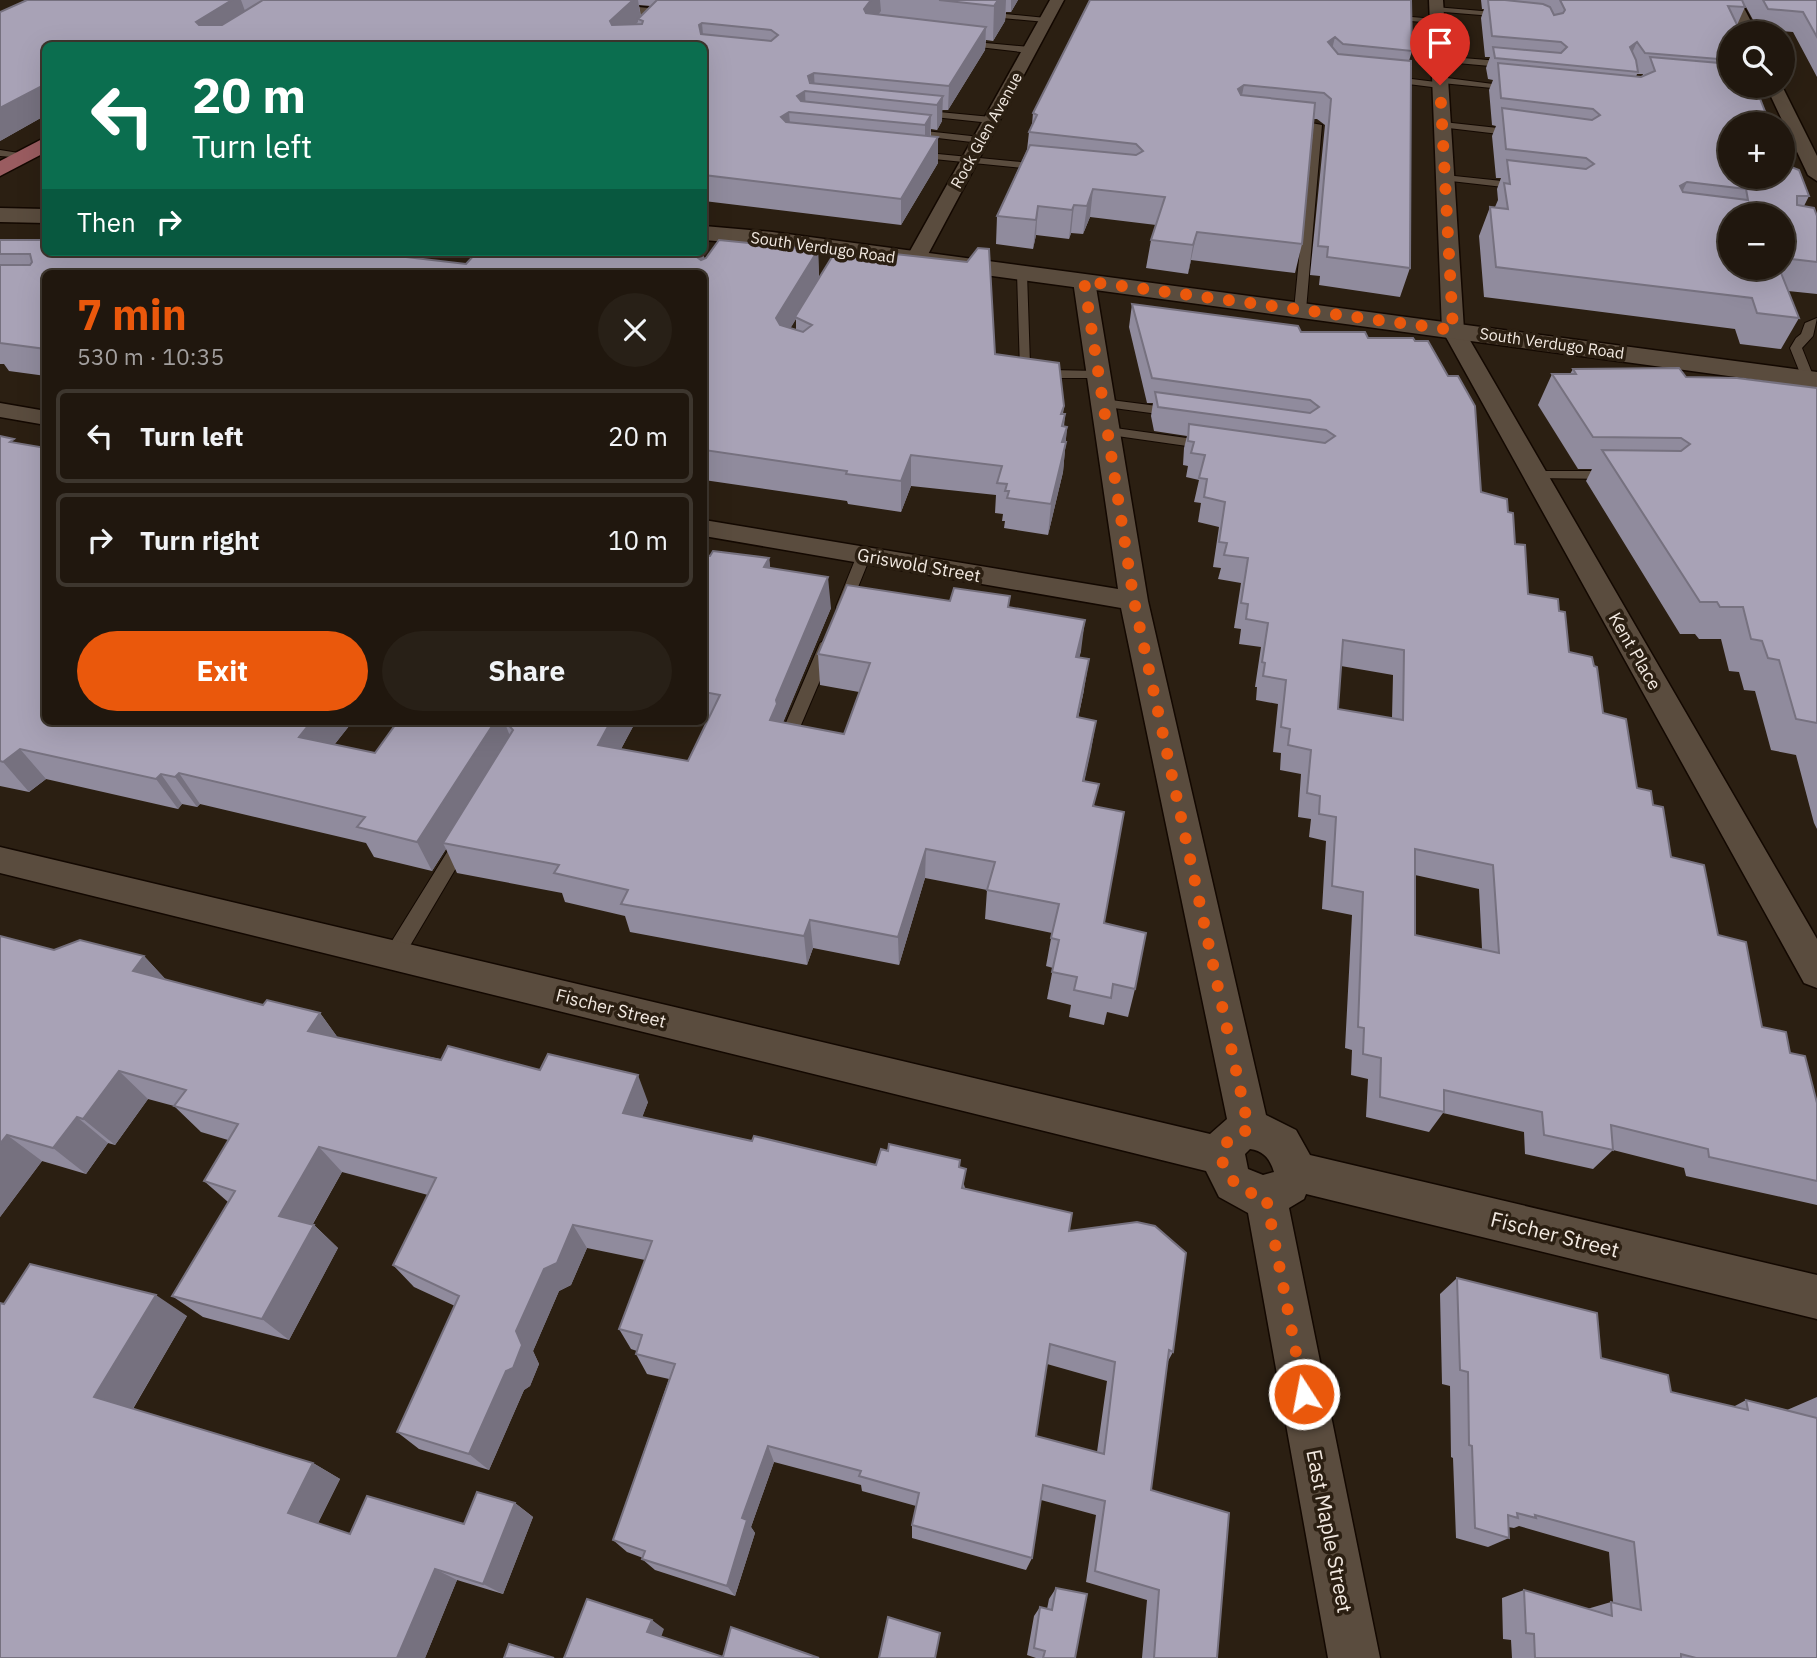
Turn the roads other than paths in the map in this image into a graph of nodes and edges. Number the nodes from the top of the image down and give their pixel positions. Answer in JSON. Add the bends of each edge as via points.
{"nodes":[{"id":1,"x":522,"y":0,"type":"edge"},
{"id":2,"x":674,"y":0,"type":"edge"},
{"id":3,"x":1057,"y":0,"type":"edge"},
{"id":4,"x":1736,"y":4,"type":"edge"},
{"id":5,"x":1436,"y":10,"type":"edge"},
{"id":6,"x":977,"y":13,"type":"dead end"},
{"id":7,"x":659,"y":14,"type":"junction"},
{"id":8,"x":1372,"y":16,"type":"edge"},
{"id":9,"x":1512,"y":16,"type":"edge"},
{"id":10,"x":1046,"y":20,"type":"junction"},
{"id":11,"x":1744,"y":21,"type":"edge"},
{"id":12,"x":642,"y":29,"type":"edge"},
{"id":13,"x":958,"y":43,"type":"edge"},
{"id":14,"x":1030,"y":50,"type":"junction"},
{"id":15,"x":1438,"y":59,"type":"junction"},
{"id":16,"x":1527,"y":66,"type":"edge"},
{"id":17,"x":1372,"y":78,"type":"edge"},
{"id":18,"x":1439,"y":82,"type":"junction"},
{"id":19,"x":1520,"y":88,"type":"edge"},
{"id":20,"x":1781,"y":98,"type":"edge"},
{"id":21,"x":906,"y":112,"type":"edge"},
{"id":22,"x":991,"y":120,"type":"junction"},
{"id":23,"x":1278,"y":121,"type":"edge"},
{"id":24,"x":1443,"y":125,"type":"junction"},
{"id":25,"x":896,"y":131,"type":"edge"},
{"id":26,"x":1522,"y":134,"type":"edge"},
{"id":27,"x":980,"y":140,"type":"junction"},
{"id":28,"x":42,"y":146,"type":"edge"},
{"id":29,"x":0,"y":153,"type":"edge"},
{"id":30,"x":26,"y":155,"type":"junction"},
{"id":31,"x":907,"y":155,"type":"edge"},
{"id":32,"x":970,"y":159,"type":"junction"},
{"id":33,"x":1054,"y":169,"type":"edge"},
{"id":34,"x":0,"y":170,"type":"edge"},
{"id":35,"x":1817,"y":175,"type":"edge"},
{"id":36,"x":1444,"y":178,"type":"junction"},
{"id":37,"x":1535,"y":188,"type":"edge"},
{"id":38,"x":0,"y":215,"type":"edge"},
{"id":39,"x":42,"y":216,"type":"edge"},
{"id":40,"x":707,"y":234,"type":"edge"},
{"id":41,"x":915,"y":260,"type":"junction"},
{"id":42,"x":1022,"y":273,"type":"junction"},
{"id":43,"x":1084,"y":281,"type":"junction"},
{"id":44,"x":1300,"y":310,"type":"junction"},
{"id":45,"x":1817,"y":321,"type":"edge"},
{"id":46,"x":1453,"y":330,"type":"junction"},
{"id":47,"x":1812,"y":379,"type":"edge"},
{"id":48,"x":1103,"y":403,"type":"junction"},
{"id":49,"x":0,"y":410,"type":"edge"},
{"id":50,"x":1185,"y":414,"type":"edge"},
{"id":51,"x":42,"y":417,"type":"edge"},
{"id":52,"x":1224,"y":447,"type":"edge"},
{"id":53,"x":1535,"y":475,"type":"junction"},
{"id":54,"x":1621,"y":475,"type":"edge"},
{"id":55,"x":707,"y":529,"type":"edge"},
{"id":56,"x":864,"y":555,"type":"junction"},
{"id":57,"x":1134,"y":601,"type":"junction"},
{"id":58,"x":790,"y":732,"type":"edge"},
{"id":59,"x":473,"y":825,"type":"edge"},
{"id":60,"x":0,"y":860,"type":"edge"},
{"id":61,"x":394,"y":955,"type":"junction"},
{"id":62,"x":1817,"y":972,"type":"edge"},
{"id":63,"x":1236,"y":1143,"type":"junction"},
{"id":64,"x":1280,"y":1184,"type":"junction"},
{"id":65,"x":1817,"y":1297,"type":"edge"},
{"id":66,"x":1354,"y":1658,"type":"edge"}],
"edges":[{"from":1,"to":7,"type":"street"},
{"from":2,"to":7,"type":"street"},
{"from":3,"to":10,"type":"street","name":"Rock Glen Avenue"},
{"from":4,"to":11,"type":"street"},
{"from":5,"to":8,"type":"lane"},
{"from":5,"to":9,"type":"lane"},
{"from":5,"to":15,"type":"street"},
{"from":6,"to":10,"type":"lane"},
{"from":7,"to":12,"type":"street"},
{"from":10,"to":14,"type":"street","name":"Rock Glen Avenue"},
{"from":13,"to":14,"type":"lane"},
{"from":14,"to":22,"type":"street","name":"Rock Glen Avenue"},
{"from":15,"to":16,"type":"lane"},
{"from":15,"to":18,"type":"street"},
{"from":17,"to":18,"type":"lane"},
{"from":18,"to":19,"type":"lane"},
{"from":18,"to":24,"type":"street"},
{"from":20,"to":35,"type":"street"},
{"from":21,"to":22,"type":"lane"},
{"from":22,"to":27,"type":"street","name":"Rock Glen Avenue"},
{"from":23,"to":44,"type":"lane","via":[[1317,125]]},
{"from":24,"to":26,"type":"lane"},
{"from":24,"to":36,"type":"street"},
{"from":25,"to":27,"type":"lane"},
{"from":27,"to":32,"type":"street","name":"Rock Glen Avenue"},
{"from":28,"to":30,"type":"main road"},
{"from":29,"to":30,"type":"lane"},
{"from":30,"to":34,"type":"main road"},
{"from":31,"to":32,"type":"lane"},
{"from":32,"to":33,"type":"lane"},
{"from":32,"to":41,"type":"street","name":"Rock Glen Avenue"},
{"from":36,"to":37,"type":"lane"},
{"from":36,"to":46,"type":"street"},
{"from":38,"to":39,"type":"main road"},
{"from":40,"to":41,"type":"main road","name":"South Verdugo Road","via":[[844,256]]},
{"from":41,"to":42,"type":"main road","name":"South Verdugo Road"},
{"from":42,"to":43,"type":"main road","name":"South Verdugo Road"},
{"from":42,"to":48,"type":"lane","via":[[1024,367],[1030,372],[1051,373]]},
{"from":43,"to":44,"type":"main road","name":"South Verdugo Road"},
{"from":43,"to":48,"type":"street"},
{"from":44,"to":46,"type":"main road","name":"South Verdugo Road"},
{"from":45,"to":47,"type":"lane","via":[[1809,325],[1796,348]]},
{"from":46,"to":47,"type":"main road","name":"South Verdugo Road"},
{"from":46,"to":53,"type":"street","name":"Kent Place"},
{"from":48,"to":50,"type":"lane"},
{"from":48,"to":52,"type":"lane"},
{"from":48,"to":57,"type":"street"},
{"from":49,"to":51,"type":"street"},
{"from":53,"to":54,"type":"lane"},
{"from":53,"to":62,"type":"street","name":"Kent Place"},
{"from":55,"to":56,"type":"street","name":"Griswold Street"},
{"from":56,"to":57,"type":"street","name":"Griswold Street"},
{"from":56,"to":58,"type":"lane"},
{"from":57,"to":63,"type":"street"},
{"from":59,"to":61,"type":"lane"},
{"from":60,"to":61,"type":"street","name":"Fischer Street"},
{"from":61,"to":63,"type":"street","name":"Fischer Street"},
{"from":63,"to":64,"type":"street","via":[[1271,1135],[1281,1142],[1293,1161]]},
{"from":63,"to":64,"type":"street","via":[[1223,1166],[1235,1185],[1255,1196]]},
{"from":64,"to":65,"type":"street","name":"Fischer Street"},
{"from":64,"to":66,"type":"street","name":"East Maple Street"}]}
